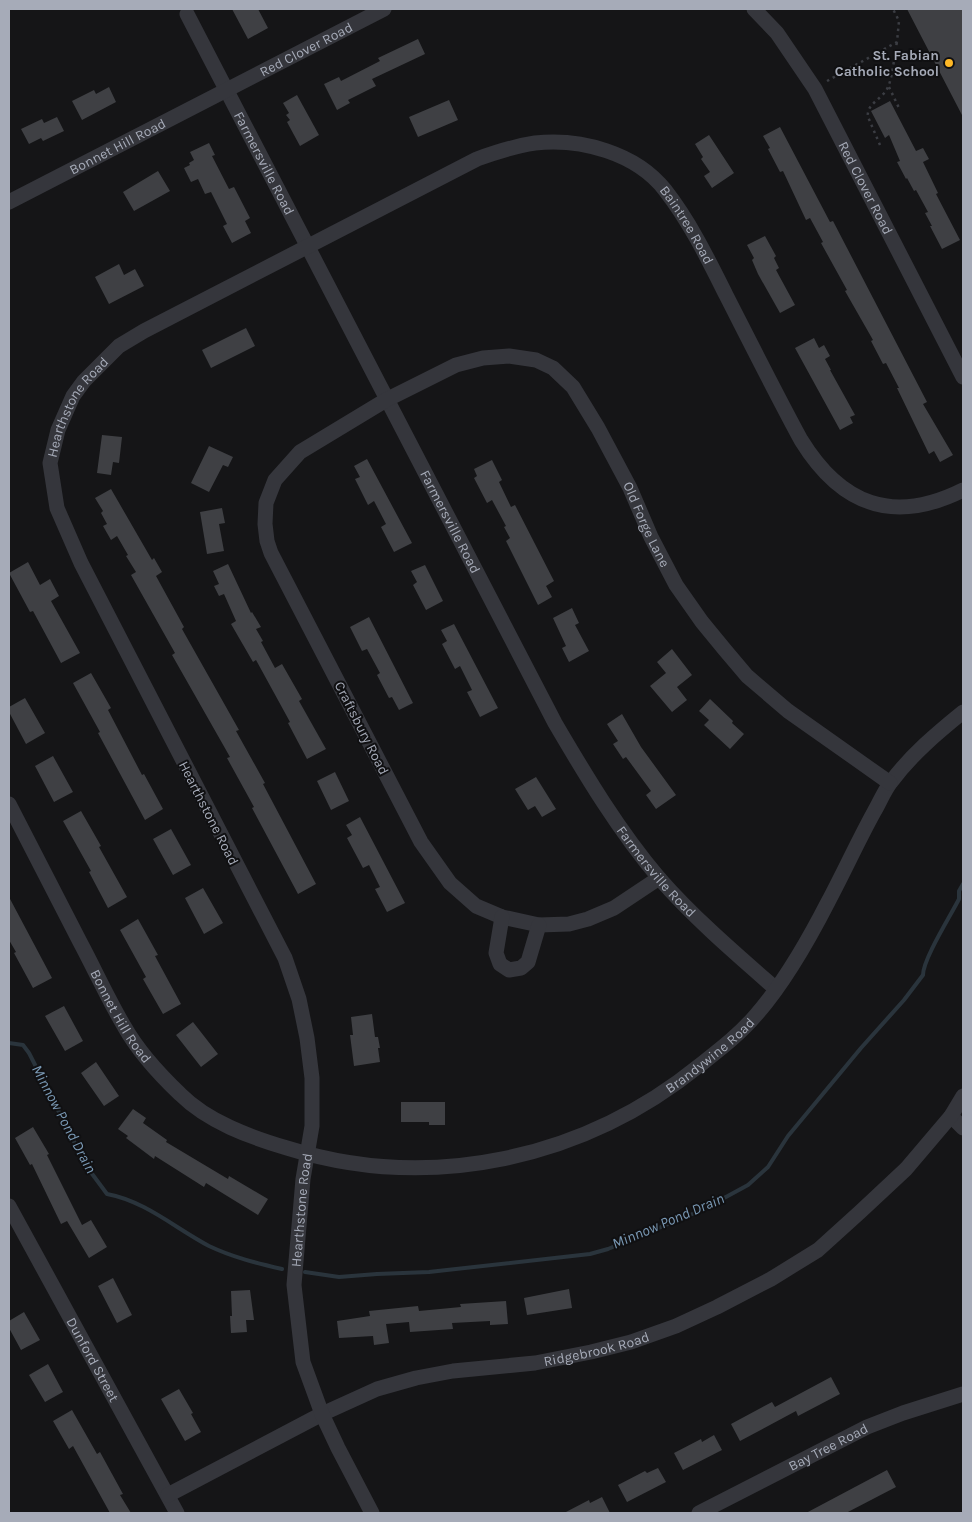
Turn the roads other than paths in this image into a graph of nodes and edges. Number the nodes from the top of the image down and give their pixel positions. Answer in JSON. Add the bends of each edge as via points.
{"nodes":[{"id":1,"x":384,"y":9,"type":"edge"},
{"id":2,"x":754,"y":9,"type":"edge"},
{"id":3,"x":187,"y":14,"type":"dead end"},
{"id":4,"x":227,"y":90,"type":"junction"},
{"id":5,"x":9,"y":202,"type":"edge"},
{"id":6,"x":307,"y":247,"type":"junction"},
{"id":7,"x":963,"y":377,"type":"edge"},
{"id":8,"x":386,"y":400,"type":"junction"},
{"id":9,"x":963,"y":490,"type":"edge"},
{"id":10,"x":963,"y":712,"type":"edge"},
{"id":11,"x":890,"y":783,"type":"junction"},
{"id":12,"x":9,"y":804,"type":"edge"},
{"id":13,"x":659,"y":878,"type":"junction"},
{"id":14,"x":502,"y":917,"type":"junction"},
{"id":15,"x":539,"y":925,"type":"junction"},
{"id":16,"x":776,"y":988,"type":"junction"},
{"id":17,"x":963,"y":1096,"type":"edge"},
{"id":18,"x":951,"y":1116,"type":"junction"},
{"id":19,"x":963,"y":1128,"type":"edge"},
{"id":20,"x":307,"y":1154,"type":"junction"},
{"id":21,"x":9,"y":1206,"type":"edge"},
{"id":22,"x":963,"y":1394,"type":"edge"},
{"id":23,"x":322,"y":1414,"type":"junction"},
{"id":24,"x":168,"y":1495,"type":"junction"},
{"id":25,"x":177,"y":1513,"type":"edge"},
{"id":26,"x":372,"y":1513,"type":"edge"},
{"id":27,"x":699,"y":1513,"type":"edge"}],
"edges":[{"from":1,"to":4,"type":"street","name":"Red Clover Road"},
{"from":2,"to":7,"type":"street","name":"Red Clover Road","via":[[777,33],[815,88]]},
{"from":3,"to":4,"type":"street","name":"Farmersville Road"},
{"from":4,"to":5,"type":"street","name":"Bonnet Hill Road"},
{"from":4,"to":6,"type":"street","name":"Farmersville Road"},
{"from":6,"to":8,"type":"street","name":"Farmersville Road"},
{"from":6,"to":9,"type":"street","name":"Baintree Road","via":[[477,159],[503,150],[536,143],[569,143],[622,156],[664,189],[683,217],[814,461],[848,491],[867,502],[914,507]]},
{"from":6,"to":20,"type":"street","name":"Hearthstone Road","via":[[119,346],[72,396],[58,430],[50,463],[57,508],[81,563],[285,958],[299,999],[312,1078],[312,1126]]},
{"from":8,"to":11,"type":"street","name":"Old Forge Lane","via":[[456,365],[483,358],[509,356],[536,360],[553,368],[573,387],[598,428],[676,585],[702,622],[747,676],[788,711]]},
{"from":8,"to":13,"type":"street","name":"Farmersville Road","via":[[560,731],[600,796]]},
{"from":8,"to":14,"type":"street","name":"Craftsbury Road","via":[[300,452],[275,480],[266,503],[267,540],[421,842],[450,883],[476,906]]},
{"from":10,"to":11,"type":"street","name":"Brandywine Road","via":[[920,748]]},
{"from":11,"to":16,"type":"street","name":"Brandywine Road","via":[[829,901]]},
{"from":12,"to":20,"type":"street","name":"Bonnet Hill Road","via":[[125,1028],[152,1066],[183,1097],[216,1120],[256,1138]]},
{"from":13,"to":15,"type":"street","name":"Craftsbury Road","via":[[614,908],[588,919],[569,924]]},
{"from":13,"to":16,"type":"street","name":"Farmersville Road","via":[[726,945]]},
{"from":14,"to":15,"type":"street","name":"Craftsbury Road"},
{"from":14,"to":15,"type":"street","via":[[496,953],[500,964],[509,970],[521,968],[528,962]]},
{"from":16,"to":20,"type":"street","name":"Brandywine Road","via":[[754,1017],[681,1081],[644,1105],[569,1140],[524,1155],[442,1167],[362,1164]]},
{"from":17,"to":18,"type":"street","name":"Ridgebrook Road"},
{"from":18,"to":19,"type":"street"},
{"from":18,"to":23,"type":"street","name":"Ridgebrook Road","via":[[906,1169],[818,1250],[717,1307],[631,1342],[535,1363],[416,1378],[377,1389]]},
{"from":20,"to":23,"type":"street","name":"Hearthstone Road","via":[[294,1285],[303,1362]]},
{"from":21,"to":24,"type":"street","name":"Dunford Street"},
{"from":22,"to":27,"type":"street","name":"Bay Tree Road","via":[[867,1427]]},
{"from":23,"to":24,"type":"street","name":"Ridgebrook Road"},
{"from":23,"to":26,"type":"street","name":"Hearthstone Road"},
{"from":24,"to":25,"type":"street","name":"Dunford Street"}]}
